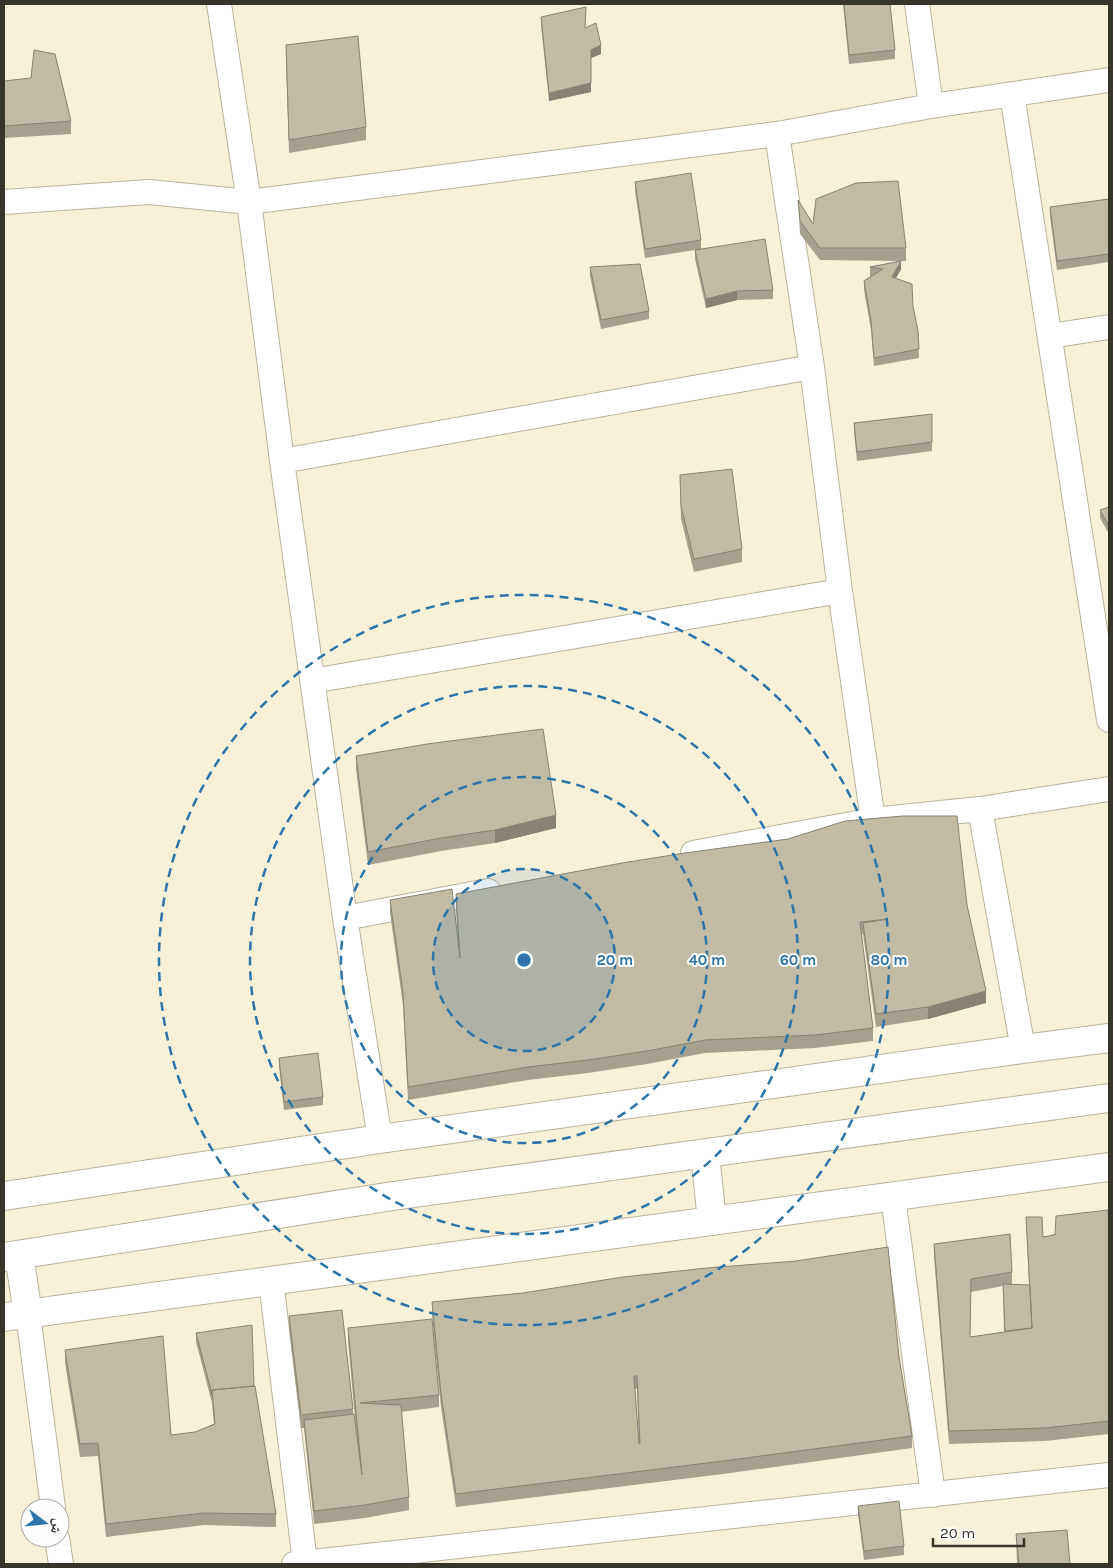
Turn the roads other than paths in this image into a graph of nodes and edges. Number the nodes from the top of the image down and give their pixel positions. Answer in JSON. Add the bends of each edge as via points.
{"nodes":[{"id":1,"x":218,"y":4,"type":"edge"},
{"id":2,"x":918,"y":4,"type":"edge"},
{"id":3,"x":1109,"y":80,"type":"edge"},
{"id":4,"x":1012,"y":94,"type":"junction"},
{"id":5,"x":931,"y":106,"type":"junction"},
{"id":6,"x":777,"y":134,"type":"junction"},
{"id":7,"x":4,"y":202,"type":"edge"},
{"id":8,"x":249,"y":202,"type":"junction"},
{"id":9,"x":1109,"y":327,"type":"edge"},
{"id":10,"x":1050,"y":336,"type":"junction"},
{"id":11,"x":812,"y":367,"type":"junction"},
{"id":12,"x":282,"y":461,"type":"junction"},
{"id":13,"x":840,"y":591,"type":"junction"},
{"id":14,"x":312,"y":681,"type":"junction"},
{"id":15,"x":1109,"y":720,"type":"edge"},
{"id":16,"x":1109,"y":789,"type":"edge"},
{"id":17,"x":980,"y":809,"type":"junction"},
{"id":18,"x":873,"y":820,"type":"junction"},
{"id":19,"x":668,"y":858,"type":"edge"},
{"id":20,"x":511,"y":887,"type":"edge"},
{"id":21,"x":345,"y":918,"type":"junction"},
{"id":22,"x":1109,"y":1038,"type":"edge"},
{"id":23,"x":1023,"y":1048,"type":"junction"},
{"id":24,"x":1109,"y":1098,"type":"edge"},
{"id":25,"x":380,"y":1139,"type":"junction"},
{"id":26,"x":705,"y":1154,"type":"junction"},
{"id":27,"x":1109,"y":1167,"type":"edge"},
{"id":28,"x":4,"y":1196,"type":"edge"},
{"id":29,"x":893,"y":1197,"type":"junction"},
{"id":30,"x":712,"y":1221,"type":"junction"},
{"id":31,"x":12,"y":1256,"type":"edge"},
{"id":32,"x":271,"y":1281,"type":"junction"},
{"id":33,"x":16,"y":1316,"type":"edge"},
{"id":34,"x":1109,"y":1476,"type":"edge"},
{"id":35,"x":933,"y":1495,"type":"junction"},
{"id":36,"x":51,"y":1498,"type":"edge"},
{"id":37,"x":59,"y":1548,"type":"edge"},
{"id":38,"x":61,"y":1564,"type":"edge"},
{"id":39,"x":299,"y":1564,"type":"edge"}],
"edges":[{"from":1,"to":8,"type":"street"},
{"from":2,"to":5,"type":"street"},
{"from":3,"to":4,"type":"street"},
{"from":4,"to":5,"type":"street"},
{"from":4,"to":10,"type":"street"},
{"from":5,"to":6,"type":"street"},
{"from":6,"to":8,"type":"street"},
{"from":6,"to":11,"type":"street"},
{"from":7,"to":8,"type":"street","via":[[149,192]]},
{"from":8,"to":12,"type":"street"},
{"from":9,"to":10,"type":"street"},
{"from":10,"to":15,"type":"street"},
{"from":11,"to":12,"type":"street"},
{"from":11,"to":13,"type":"street"},
{"from":12,"to":14,"type":"street"},
{"from":13,"to":14,"type":"street"},
{"from":13,"to":18,"type":"street"},
{"from":14,"to":21,"type":"street"},
{"from":16,"to":17,"type":"street"},
{"from":17,"to":18,"type":"street"},
{"from":17,"to":23,"type":"street"},
{"from":18,"to":19,"type":"street"},
{"from":20,"to":21,"type":"street"},
{"from":21,"to":25,"type":"street"},
{"from":22,"to":23,"type":"main road"},
{"from":23,"to":25,"type":"main road"},
{"from":24,"to":26,"type":"main road"},
{"from":25,"to":28,"type":"main road"},
{"from":26,"to":30,"type":"main road"},
{"from":26,"to":31,"type":"main road","via":[[393,1196]]},
{"from":27,"to":29,"type":"main road"},
{"from":29,"to":30,"type":"main road"},
{"from":29,"to":35,"type":"street"},
{"from":30,"to":32,"type":"main road"},
{"from":31,"to":33,"type":"main road"},
{"from":32,"to":33,"type":"main road"},
{"from":32,"to":39,"type":"street"},
{"from":33,"to":36,"type":"street"},
{"from":34,"to":35,"type":"street"},
{"from":35,"to":39,"type":"street"},
{"from":37,"to":38,"type":"street"}]}
